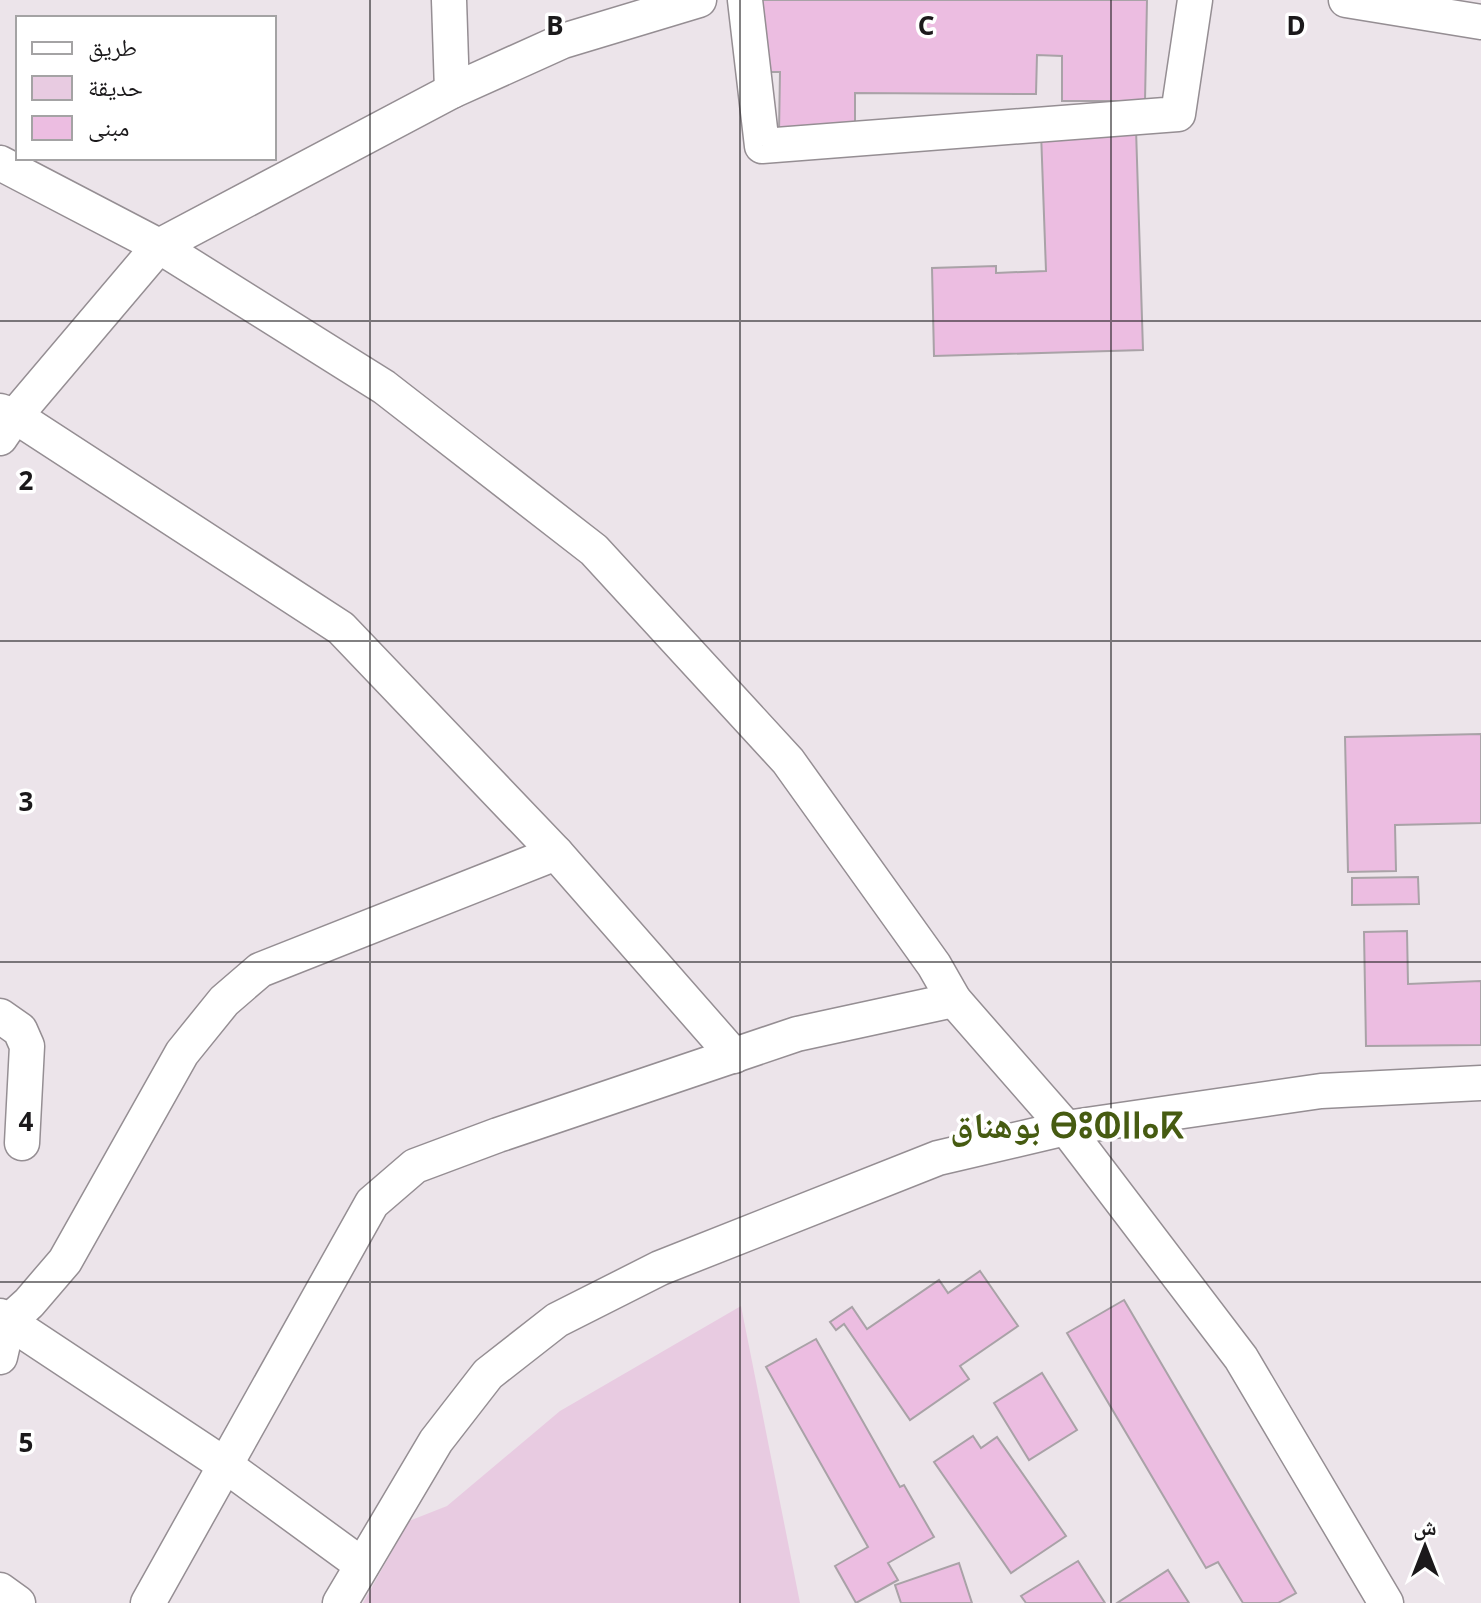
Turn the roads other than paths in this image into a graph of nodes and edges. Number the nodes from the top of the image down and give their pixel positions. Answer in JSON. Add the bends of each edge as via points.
{"nodes":[{"id":1,"x":449,"y":0,"type":"edge"},
{"id":2,"x":699,"y":0,"type":"edge"},
{"id":3,"x":745,"y":0,"type":"edge"},
{"id":4,"x":1195,"y":0,"type":"edge"},
{"id":5,"x":1346,"y":0,"type":"edge"},
{"id":6,"x":1481,"y":22,"type":"edge"},
{"id":7,"x":452,"y":91,"type":"junction"},
{"id":8,"x":0,"y":163,"type":"edge"},
{"id":9,"x":159,"y":246,"type":"junction"},
{"id":10,"x":5,"y":422,"type":"edge"},
{"id":11,"x":556,"y":853,"type":"junction"},
{"id":12,"x":954,"y":1000,"type":"junction"},
{"id":13,"x":0,"y":1016,"type":"edge"},
{"id":14,"x":734,"y":1056,"type":"junction"},
{"id":15,"x":1481,"y":1083,"type":"edge"},
{"id":16,"x":1066,"y":1128,"type":"junction"},
{"id":17,"x":22,"y":1143,"type":"dead end"},
{"id":18,"x":4,"y":1319,"type":"edge"},
{"id":19,"x":0,"y":1357,"type":"edge"},
{"id":20,"x":225,"y":1465,"type":"junction"},
{"id":21,"x":362,"y":1565,"type":"junction"},
{"id":22,"x":0,"y":1590,"type":"edge"},
{"id":23,"x":18,"y":1603,"type":"edge"},
{"id":24,"x":148,"y":1603,"type":"edge"},
{"id":25,"x":340,"y":1603,"type":"edge"},
{"id":26,"x":1386,"y":1603,"type":"edge"}],
"edges":[{"from":1,"to":7,"type":"street"},
{"from":2,"to":7,"type":"street","via":[[563,41]]},
{"from":3,"to":4,"type":"street","via":[[762,146],[1178,114]]},
{"from":5,"to":6,"type":"street"},
{"from":7,"to":9,"type":"street"},
{"from":8,"to":9,"type":"street"},
{"from":9,"to":10,"type":"street"},
{"from":9,"to":12,"type":"street","via":[[384,387],[594,550],[788,761]]},
{"from":10,"to":11,"type":"street","via":[[341,628]]},
{"from":11,"to":14,"type":"street"},
{"from":11,"to":18,"type":"street","via":[[260,970],[224,1001],[182,1053],[65,1261],[29,1303]]},
{"from":12,"to":14,"type":"street","via":[[797,1034]]},
{"from":12,"to":16,"type":"street"},
{"from":13,"to":17,"type":"street","via":[[20,1030],[27,1046]]},
{"from":14,"to":20,"type":"street","via":[[415,1166],[372,1203]]},
{"from":15,"to":16,"type":"street","via":[[1321,1091]]},
{"from":16,"to":21,"type":"street","via":[[938,1158],[660,1268],[557,1320],[488,1374],[436,1441]]},
{"from":16,"to":26,"type":"street","via":[[1241,1358]]},
{"from":18,"to":19,"type":"street"},
{"from":18,"to":20,"type":"street"},
{"from":20,"to":21,"type":"street"},
{"from":20,"to":24,"type":"street"},
{"from":21,"to":25,"type":"street"},
{"from":22,"to":23,"type":"street"}]}
